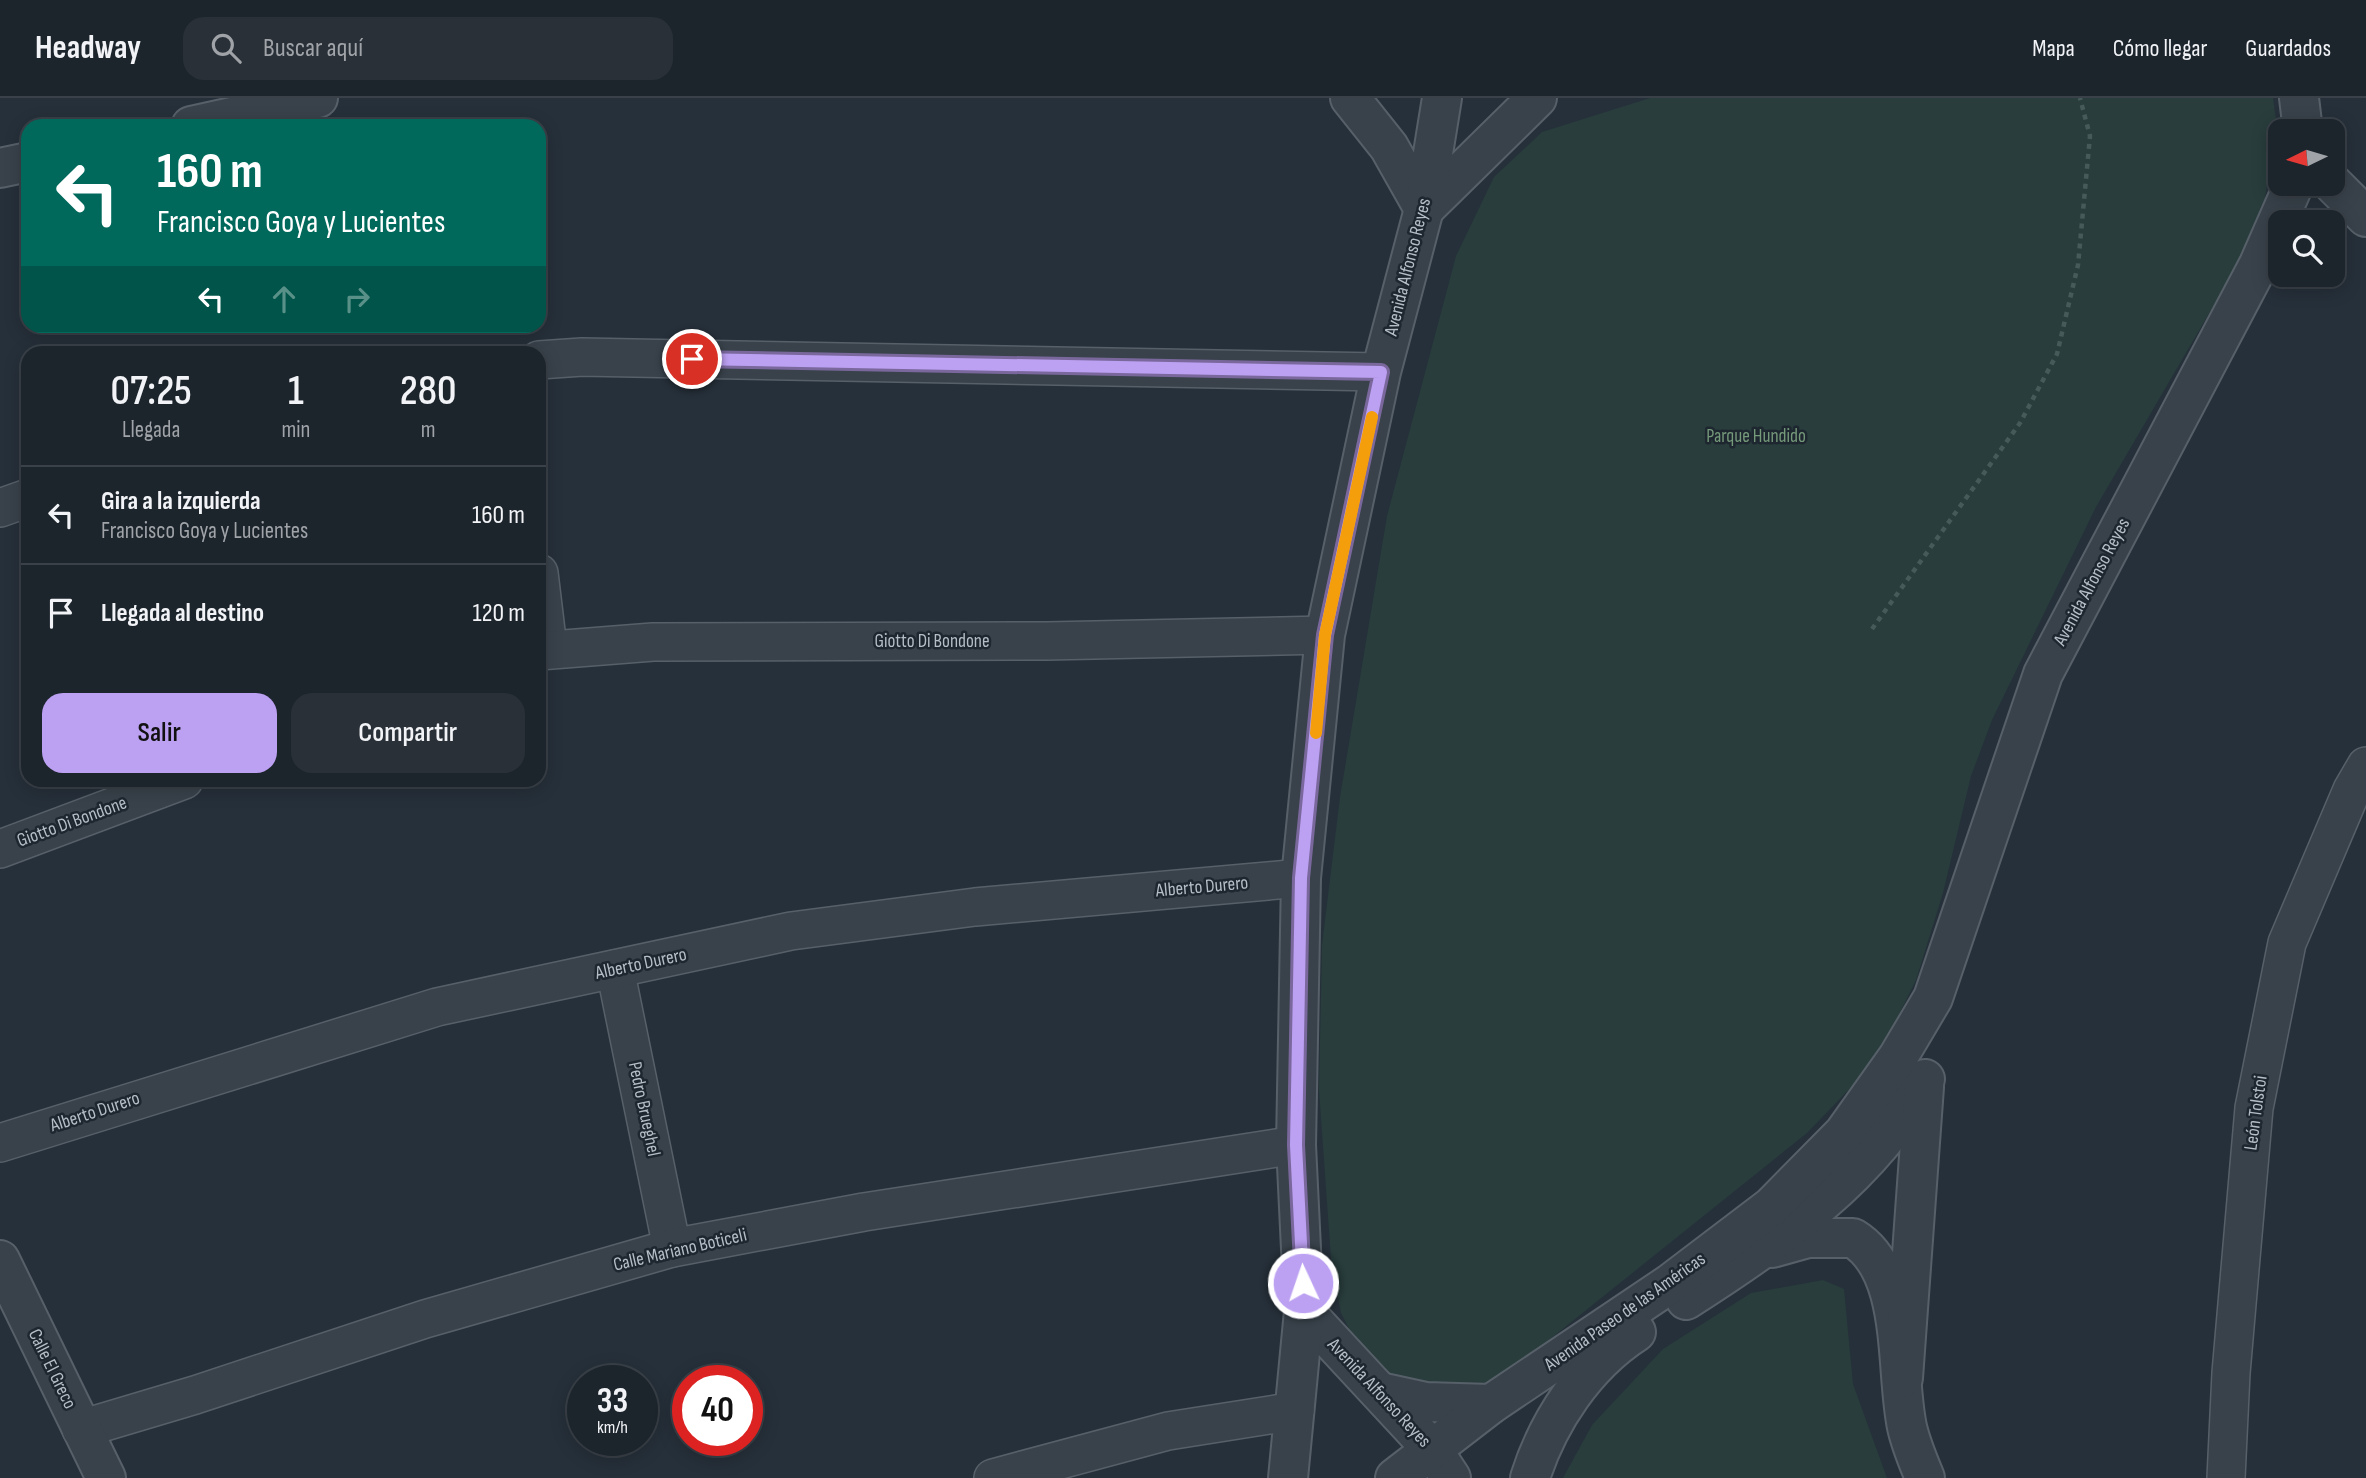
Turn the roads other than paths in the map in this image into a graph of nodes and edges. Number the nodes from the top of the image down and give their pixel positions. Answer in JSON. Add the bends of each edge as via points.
{"nodes":[{"id":1,"x":318,"y":98,"type":"edge"},
{"id":2,"x":1350,"y":98,"type":"edge"},
{"id":3,"x":1442,"y":98,"type":"edge"},
{"id":4,"x":1537,"y":98,"type":"edge"},
{"id":5,"x":2299,"y":98,"type":"edge"},
{"id":6,"x":223,"y":119,"type":"edge"},
{"id":7,"x":2302,"y":119,"type":"edge"},
{"id":8,"x":21,"y":164,"type":"edge"},
{"id":9,"x":0,"y":168,"type":"edge"},
{"id":10,"x":2289,"y":196,"type":"edge"},
{"id":11,"x":2345,"y":196,"type":"edge"},
{"id":12,"x":1424,"y":209,"type":"junction"},
{"id":13,"x":2366,"y":218,"type":"edge"},
{"id":14,"x":546,"y":360,"type":"edge"},
{"id":15,"x":1381,"y":372,"type":"junction"},
{"id":16,"x":21,"y":500,"type":"edge"},
{"id":17,"x":0,"y":508,"type":"edge"},
{"id":18,"x":1325,"y":635,"type":"junction"},
{"id":19,"x":546,"y":649,"type":"edge"},
{"id":20,"x":2366,"y":766,"type":"edge"},
{"id":21,"x":165,"y":787,"type":"edge"},
{"id":22,"x":0,"y":849,"type":"edge"},
{"id":23,"x":1301,"y":878,"type":"junction"},
{"id":24,"x":615,"y":969,"type":"junction"},
{"id":25,"x":1934,"y":998,"type":"junction"},
{"id":26,"x":1925,"y":1079,"type":"junction"},
{"id":27,"x":1859,"y":1142,"type":"junction"},
{"id":28,"x":0,"y":1143,"type":"edge"},
{"id":29,"x":1296,"y":1145,"type":"junction"},
{"id":30,"x":1914,"y":1204,"type":"junction"},
{"id":31,"x":672,"y":1248,"type":"junction"},
{"id":32,"x":1763,"y":1251,"type":"junction"},
{"id":33,"x":0,"y":1260,"type":"edge"},
{"id":34,"x":1304,"y":1311,"type":"junction"},
{"id":35,"x":1903,"y":1378,"type":"junction"},
{"id":36,"x":1380,"y":1392,"type":"junction"},
{"id":37,"x":1491,"y":1404,"type":"junction"},
{"id":38,"x":1294,"y":1411,"type":"junction"},
{"id":39,"x":81,"y":1429,"type":"junction"},
{"id":40,"x":1441,"y":1464,"type":"edge"},
{"id":41,"x":106,"y":1478,"type":"edge"},
{"id":42,"x":993,"y":1478,"type":"edge"},
{"id":43,"x":1288,"y":1478,"type":"edge"},
{"id":44,"x":1395,"y":1478,"type":"edge"},
{"id":45,"x":1530,"y":1478,"type":"edge"},
{"id":46,"x":1925,"y":1478,"type":"edge"},
{"id":47,"x":2226,"y":1478,"type":"edge"}],
"edges":[{"from":1,"to":6,"type":"street"},
{"from":2,"to":12,"type":"street","via":[[1389,146]]},
{"from":3,"to":12,"type":"street","name":"Avenida Alfonso Reyes"},
{"from":4,"to":12,"type":"street"},
{"from":5,"to":7,"type":"street"},
{"from":8,"to":9,"type":"street"},
{"from":10,"to":25,"type":"street","name":"Avenida Alfonso Reyes","via":[[2259,264],[2043,674]]},
{"from":11,"to":13,"type":"street"},
{"from":12,"to":15,"type":"street","name":"Avenida Alfonso Reyes"},
{"from":14,"to":15,"type":"street"},
{"from":15,"to":18,"type":"street","name":"Avenida Alfonso Reyes"},
{"from":16,"to":17,"type":"street"},
{"from":18,"to":19,"type":"street","name":"Giotto Di Bondone","via":[[653,642]]},
{"from":18,"to":23,"type":"street","name":"Avenida Alfonso Reyes"},
{"from":20,"to":47,"type":"street","name":"León Tolstoi","via":[[2287,943],[2257,1094]]},
{"from":21,"to":22,"type":"street","name":"Giotto Di Bondone"},
{"from":23,"to":24,"type":"street","name":"Alberto Durero","via":[[975,907],[791,931]]},
{"from":23,"to":29,"type":"street","name":"Avenida Alfonso Reyes"},
{"from":24,"to":28,"type":"street","name":"Alberto Durero","via":[[437,1007]]},
{"from":24,"to":31,"type":"street","name":"Pedro Brueghel"},
{"from":25,"to":26,"type":"street","name":"Avenida Alfonso Reyes"},
{"from":25,"to":27,"type":"street","name":"Avenida Alfonso Reyes"},
{"from":26,"to":27,"type":"street","via":[[1907,1110]]},
{"from":26,"to":30,"type":"street","name":"Avenida Alfonso Reyes"},
{"from":27,"to":30,"type":"street","via":[[1898,1175]]},
{"from":27,"to":32,"type":"street","name":"Avenida Paseo de las Américas","via":[[1843,1182]]},
{"from":27,"to":37,"type":"street","name":"Avenida Paseo de las Américas","via":[[1671,1283]]},
{"from":29,"to":31,"type":"street","name":"Calle Mariano Boticeli","via":[[877,1210]]},
{"from":29,"to":34,"type":"street","name":"Avenida Alfonso Reyes"},
{"from":30,"to":35,"type":"street"},
{"from":31,"to":39,"type":"street","name":"Calle Mariano Boticeli","via":[[425,1319]]},
{"from":32,"to":35,"type":"street","via":[[1828,1236],[1853,1238],[1865,1245],[1877,1259],[1890,1291]]},
{"from":32,"to":45,"type":"street","name":"Avenida Paseo de las Américas","via":[[1625,1339],[1581,1381],[1551,1427]]},
{"from":33,"to":39,"type":"street","name":"Calle El Greco"},
{"from":34,"to":36,"type":"street","name":"Avenida Alfonso Reyes"},
{"from":34,"to":38,"type":"street","name":"Avenida Alfonso Reyes"},
{"from":35,"to":46,"type":"street","via":[[1907,1425]]},
{"from":36,"to":37,"type":"street","via":[[1426,1402]]},
{"from":36,"to":40,"type":"street","name":"Avenida Alfonso Reyes"},
{"from":37,"to":40,"type":"street","name":"Avenida Paseo de las Américas"},
{"from":38,"to":42,"type":"street","via":[[1168,1431]]},
{"from":38,"to":43,"type":"street","name":"Avenida Alfonso Reyes"},
{"from":39,"to":41,"type":"street","name":"Calle El Greco"},
{"from":40,"to":44,"type":"street","name":"Avenida Paseo de las Américas"}]}
